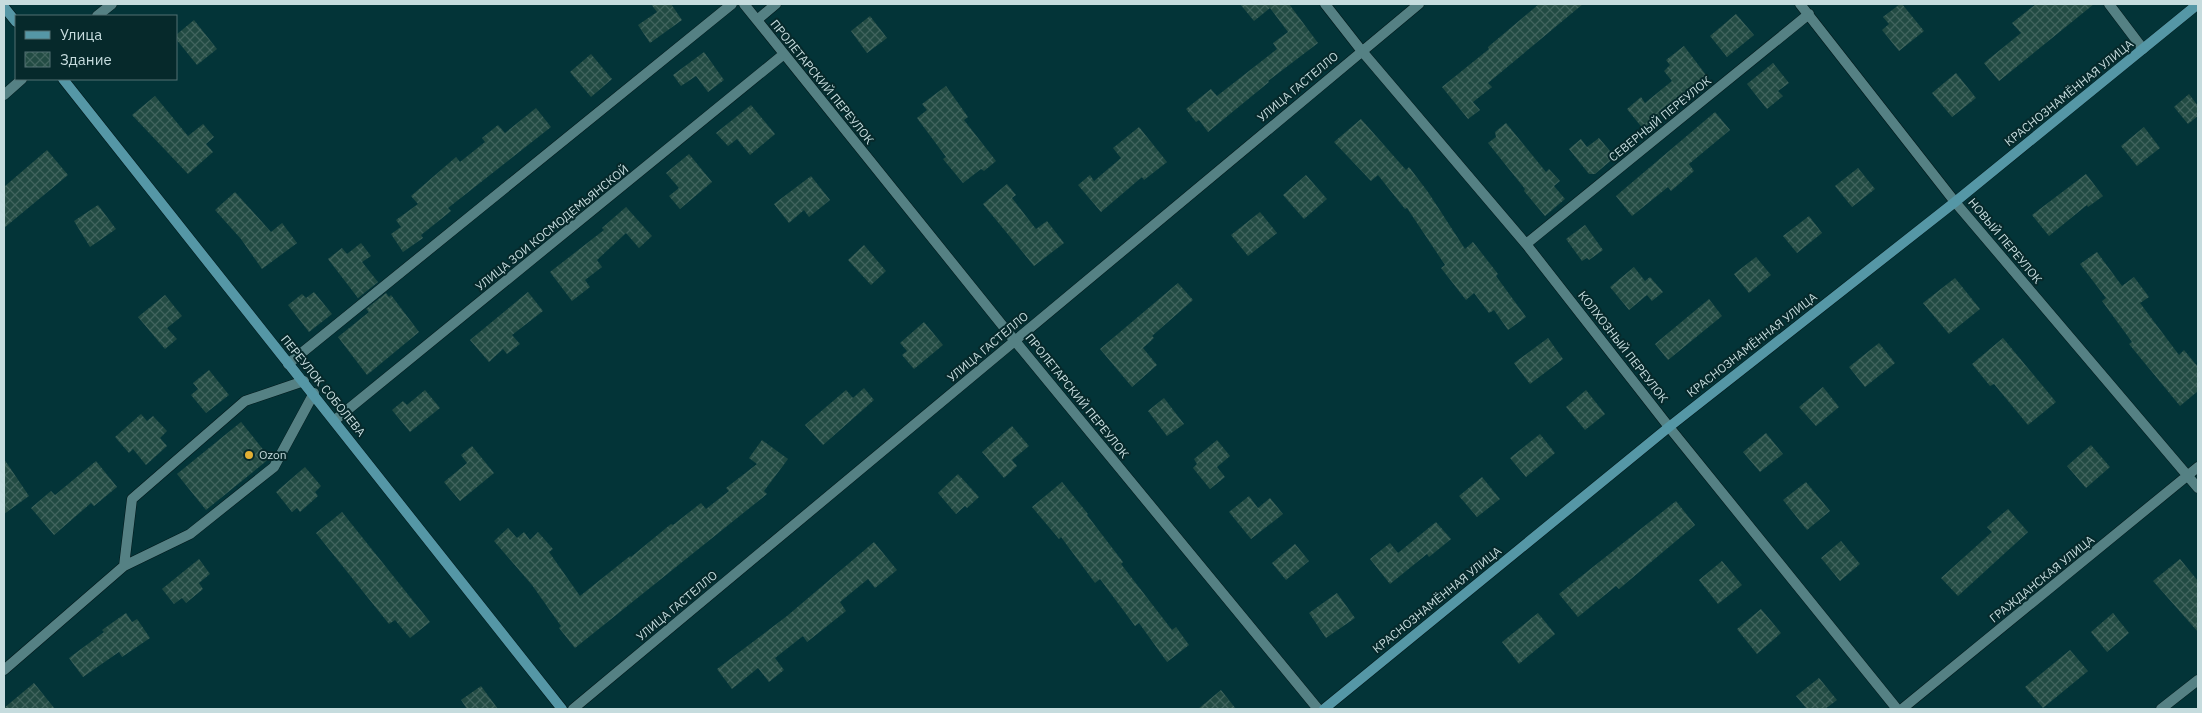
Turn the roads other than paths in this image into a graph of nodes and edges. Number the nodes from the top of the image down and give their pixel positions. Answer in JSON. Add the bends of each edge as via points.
{"nodes":[{"id":1,"x":112,"y":4,"type":"edge"},
{"id":2,"x":732,"y":4,"type":"edge"},
{"id":3,"x":744,"y":4,"type":"edge"},
{"id":4,"x":776,"y":4,"type":"edge"},
{"id":5,"x":1325,"y":4,"type":"edge"},
{"id":6,"x":1419,"y":4,"type":"edge"},
{"id":7,"x":1800,"y":4,"type":"edge"},
{"id":8,"x":2109,"y":4,"type":"edge"},
{"id":9,"x":2198,"y":4,"type":"edge"},
{"id":10,"x":4,"y":7,"type":"edge"},
{"id":11,"x":1809,"y":14,"type":"junction"},
{"id":12,"x":98,"y":15,"type":"edge"},
{"id":13,"x":757,"y":20,"type":"junction"},
{"id":14,"x":15,"y":21,"type":"edge"},
{"id":15,"x":2143,"y":49,"type":"junction"},
{"id":16,"x":1361,"y":50,"type":"junction"},
{"id":17,"x":784,"y":54,"type":"junction"},
{"id":18,"x":21,"y":80,"type":"edge"},
{"id":19,"x":64,"y":80,"type":"edge"},
{"id":20,"x":4,"y":95,"type":"edge"},
{"id":21,"x":1955,"y":202,"type":"junction"},
{"id":22,"x":1526,"y":244,"type":"junction"},
{"id":23,"x":1015,"y":341,"type":"junction"},
{"id":24,"x":288,"y":364,"type":"junction"},
{"id":25,"x":304,"y":381,"type":"junction"},
{"id":26,"x":314,"y":393,"type":"junction"},
{"id":27,"x":335,"y":420,"type":"junction"},
{"id":28,"x":1669,"y":427,"type":"junction"},
{"id":29,"x":2198,"y":467,"type":"edge"},
{"id":30,"x":2189,"y":475,"type":"junction"},
{"id":31,"x":2198,"y":488,"type":"edge"},
{"id":32,"x":124,"y":566,"type":"junction"},
{"id":33,"x":4,"y":670,"type":"edge"},
{"id":34,"x":2198,"y":680,"type":"edge"},
{"id":35,"x":562,"y":709,"type":"edge"},
{"id":36,"x":573,"y":709,"type":"edge"},
{"id":37,"x":1318,"y":709,"type":"edge"},
{"id":38,"x":1324,"y":709,"type":"edge"},
{"id":39,"x":1897,"y":709,"type":"edge"},
{"id":40,"x":1902,"y":709,"type":"edge"},
{"id":41,"x":2161,"y":709,"type":"edge"}],
"edges":[{"from":1,"to":12,"type":"street"},
{"from":2,"to":24,"type":"street"},
{"from":3,"to":13,"type":"street","name":"ПРОЛЕТАРСКИЙ ПЕРЕУЛОК"},
{"from":4,"to":13,"type":"street"},
{"from":5,"to":16,"type":"street","name":"КОЛХОЗНЫЙ ПЕРЕУЛОК"},
{"from":6,"to":16,"type":"street","name":"УЛИЦА ГАСТЕЛЛО"},
{"from":7,"to":11,"type":"street","name":"НОВЫЙ ПЕРЕУЛОК"},
{"from":8,"to":15,"type":"street"},
{"from":9,"to":15,"type":"main road","name":"КРАСНОЗНАМЁННАЯ УЛИЦА"},
{"from":10,"to":14,"type":"main road"},
{"from":11,"to":21,"type":"street","name":"НОВЫЙ ПЕРЕУЛОК"},
{"from":11,"to":22,"type":"street","name":"СЕВЕРНЫЙ ПЕРЕУЛОК"},
{"from":13,"to":17,"type":"street","name":"ПРОЛЕТАРСКИЙ ПЕРЕУЛОК"},
{"from":15,"to":21,"type":"main road","name":"КРАСНОЗНАМЁННАЯ УЛИЦА"},
{"from":16,"to":22,"type":"street","name":"КОЛХОЗНЫЙ ПЕРЕУЛОК"},
{"from":16,"to":23,"type":"street","name":"УЛИЦА ГАСТЕЛЛО"},
{"from":17,"to":23,"type":"street","name":"ПРОЛЕТАРСКИЙ ПЕРЕУЛОК"},
{"from":17,"to":27,"type":"street","name":"УЛИЦА ЗОИ КОСМОДЕМЬЯНСКОЙ"},
{"from":18,"to":20,"type":"street"},
{"from":19,"to":24,"type":"main road","name":"ПЕРЕУЛОК СОБОЛЕВА"},
{"from":21,"to":28,"type":"main road","name":"КРАСНОЗНАМЁННАЯ УЛИЦА"},
{"from":21,"to":30,"type":"street","name":"НОВЫЙ ПЕРЕУЛОК"},
{"from":22,"to":28,"type":"street","name":"КОЛХОЗНЫЙ ПЕРЕУЛОК"},
{"from":23,"to":36,"type":"street","name":"УЛИЦА ГАСТЕЛЛО"},
{"from":23,"to":37,"type":"street","name":"ПРОЛЕТАРСКИЙ ПЕРЕУЛОК"},
{"from":24,"to":25,"type":"main road","name":"ПЕРЕУЛОК СОБОЛЕВА"},
{"from":25,"to":26,"type":"main road","name":"ПЕРЕУЛОК СОБОЛЕВА"},
{"from":25,"to":32,"type":"street","via":[[245,401],[132,499]]},
{"from":26,"to":27,"type":"main road","name":"ПЕРЕУЛОК СОБОЛЕВА"},
{"from":26,"to":32,"type":"street","via":[[274,467],[190,534]]},
{"from":27,"to":35,"type":"main road","name":"ПЕРЕУЛОК СОБОЛЕВА"},
{"from":28,"to":38,"type":"main road","name":"КРАСНОЗНАМЁННАЯ УЛИЦА"},
{"from":28,"to":39,"type":"street","name":"КОЛХОЗНЫЙ ПЕРЕУЛОК"},
{"from":29,"to":30,"type":"street","name":"ГРАЖДАНСКАЯ УЛИЦА"},
{"from":30,"to":31,"type":"street","name":"НОВЫЙ ПЕРЕУЛОК"},
{"from":30,"to":40,"type":"street","name":"ГРАЖДАНСКАЯ УЛИЦА"},
{"from":32,"to":33,"type":"street"},
{"from":34,"to":41,"type":"street"}]}
